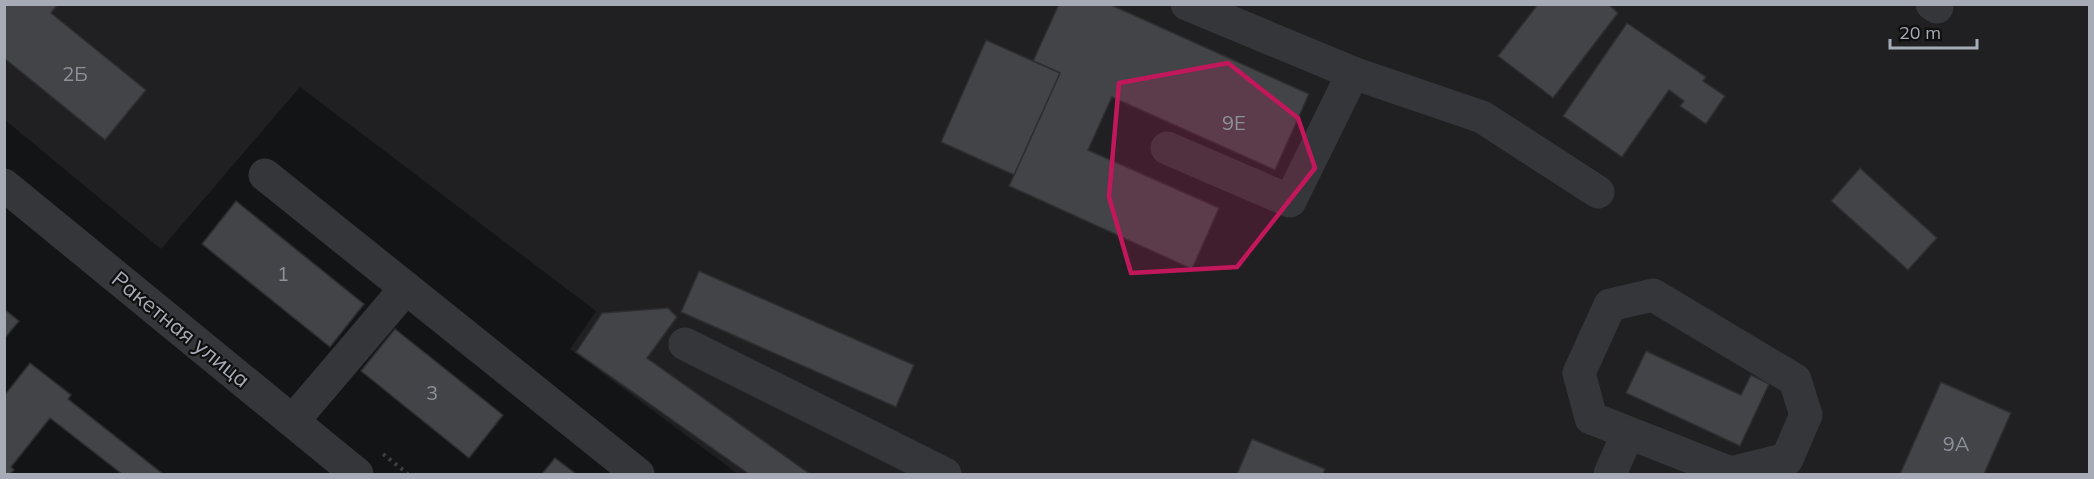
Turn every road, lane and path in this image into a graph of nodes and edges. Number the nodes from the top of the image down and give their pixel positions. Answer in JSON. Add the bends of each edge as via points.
{"nodes":[{"id":1,"x":1187,"y":4,"type":"edge"},
{"id":2,"x":1353,"y":73,"type":"junction"},
{"id":3,"x":1167,"y":148,"type":"dead end"},
{"id":4,"x":265,"y":175,"type":"dead end"},
{"id":5,"x":4,"y":185,"type":"edge"},
{"id":6,"x":1598,"y":192,"type":"dead end"},
{"id":7,"x":406,"y":288,"type":"junction"},
{"id":8,"x":685,"y":344,"type":"dead end"},
{"id":9,"x":293,"y":421,"type":"junction"},
{"id":10,"x":1628,"y":433,"type":"junction"},
{"id":11,"x":357,"y":474,"type":"edge"},
{"id":12,"x":638,"y":474,"type":"edge"},
{"id":13,"x":945,"y":474,"type":"edge"},
{"id":14,"x":1610,"y":474,"type":"edge"}],
"edges":[{"from":1,"to":2,"type":"street"},
{"from":2,"to":3,"type":"street","via":[[1290,201]]},
{"from":2,"to":6,"type":"street","via":[[1482,117]]},
{"from":4,"to":7,"type":"street"},
{"from":5,"to":9,"type":"street","name":"Ракетная улица"},
{"from":7,"to":9,"type":"street"},
{"from":7,"to":12,"type":"street"},
{"from":8,"to":13,"type":"street"},
{"from":9,"to":11,"type":"street","name":"Ракетная улица"},
{"from":10,"to":10,"type":"street","via":[[1591,418],[1579,373],[1610,305],[1653,295],[1795,380],[1806,415],[1787,459],[1731,473]]},
{"from":10,"to":14,"type":"street"}]}
